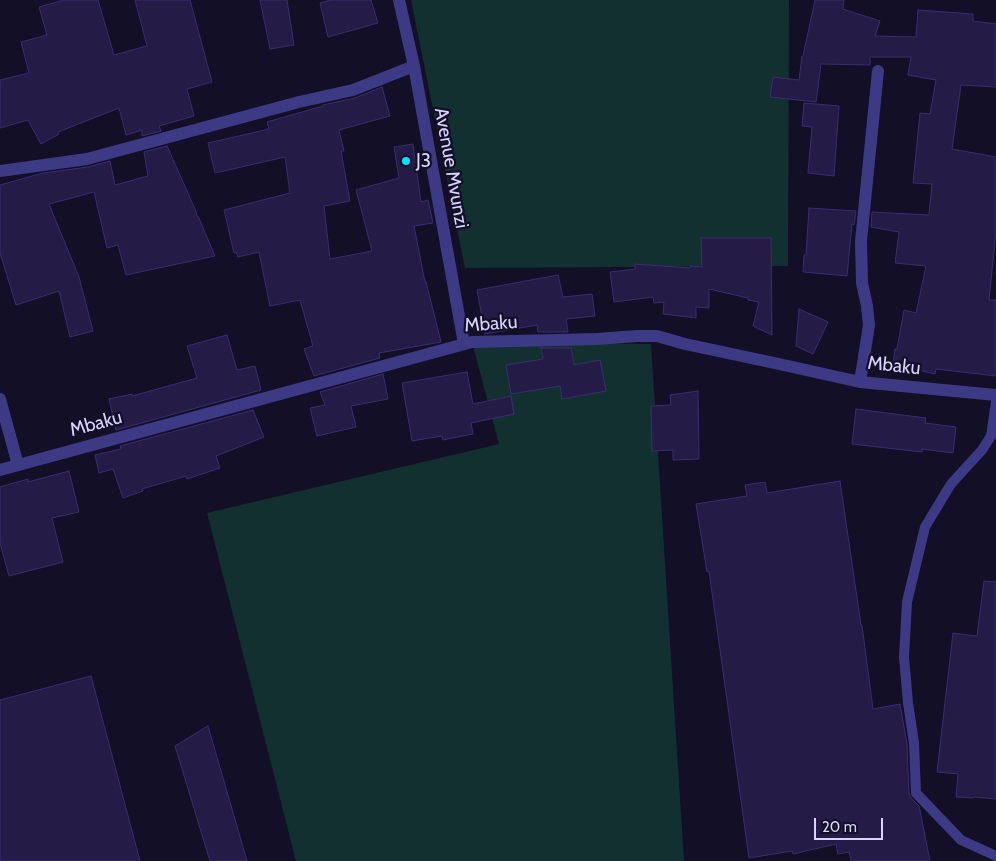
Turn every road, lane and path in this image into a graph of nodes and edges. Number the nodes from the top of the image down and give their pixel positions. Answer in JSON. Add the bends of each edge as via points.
{"nodes":[{"id":1,"x":399,"y":0,"type":"edge"},
{"id":2,"x":414,"y":66,"type":"junction"},
{"id":3,"x":878,"y":71,"type":"dead end"},
{"id":4,"x":0,"y":171,"type":"edge"},
{"id":5,"x":464,"y":344,"type":"junction"},
{"id":6,"x":860,"y":382,"type":"junction"},
{"id":7,"x":996,"y":395,"type":"edge"},
{"id":8,"x":0,"y":399,"type":"edge"},
{"id":9,"x":996,"y":402,"type":"edge"},
{"id":10,"x":18,"y":465,"type":"junction"},
{"id":11,"x":0,"y":470,"type":"edge"},
{"id":12,"x":996,"y":856,"type":"edge"}],
"edges":[{"from":1,"to":2,"type":"street","name":"Avenue Mvunzi"},
{"from":2,"to":4,"type":"street","via":[[353,90],[87,159]]},
{"from":2,"to":5,"type":"street","name":"Avenue Mvunzi"},
{"from":3,"to":6,"type":"street","via":[[861,241],[862,283],[869,324]]},
{"from":5,"to":6,"type":"street","name":"Mbaku","via":[[657,336]]},
{"from":5,"to":10,"type":"street","name":"Mbaku"},
{"from":6,"to":7,"type":"street","name":"Mbaku"},
{"from":8,"to":10,"type":"street"},
{"from":9,"to":12,"type":"lane","via":[[991,436],[951,484],[925,526],[907,602],[904,656],[916,793],[962,840]]},
{"from":10,"to":11,"type":"street","name":"Mbaku"}]}
